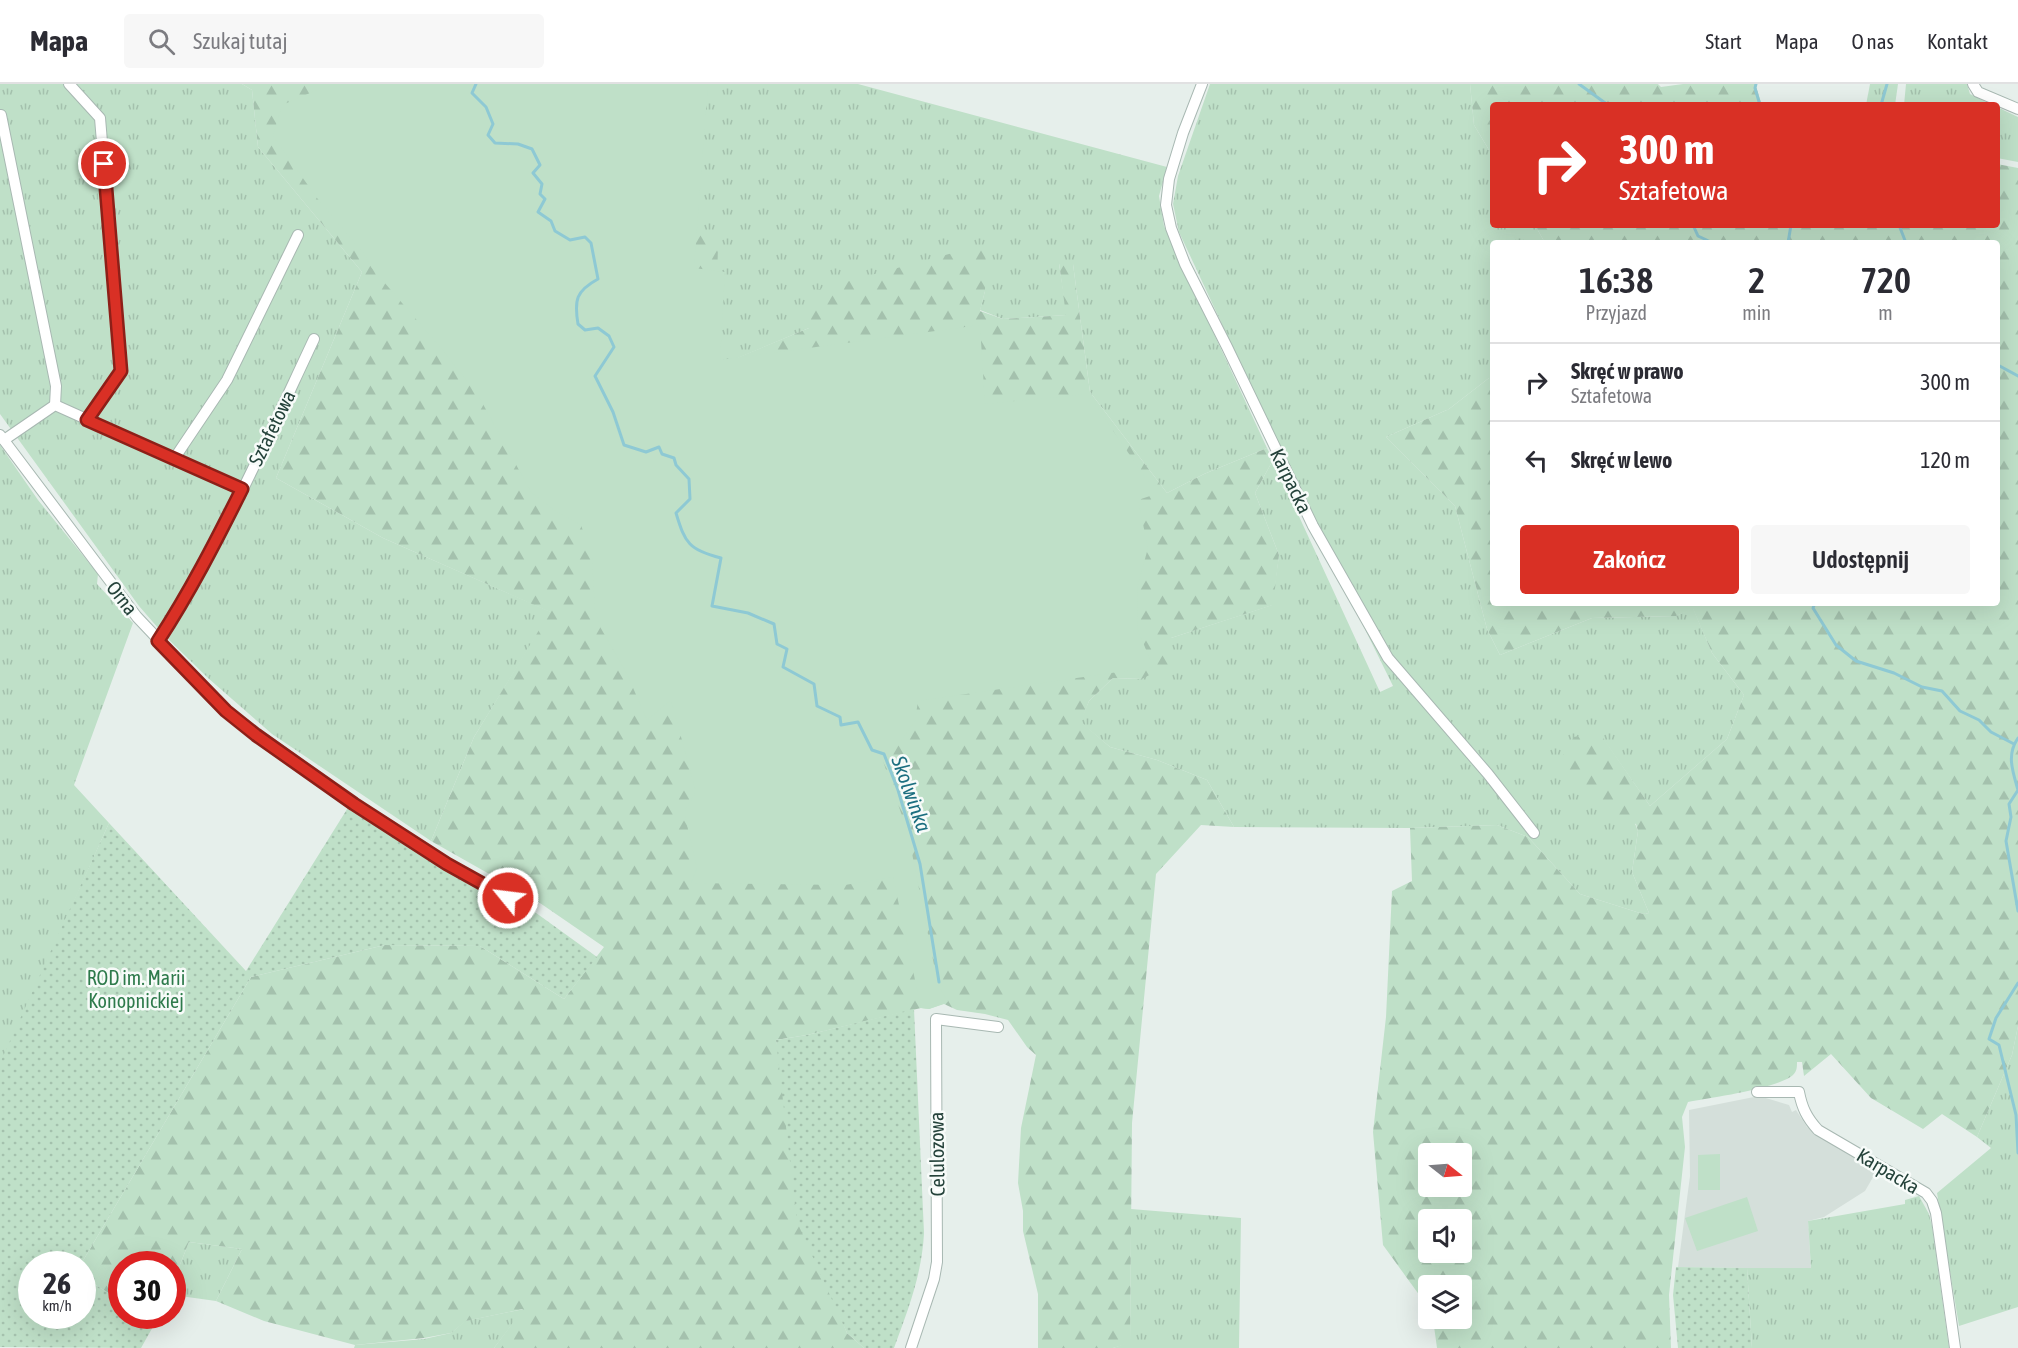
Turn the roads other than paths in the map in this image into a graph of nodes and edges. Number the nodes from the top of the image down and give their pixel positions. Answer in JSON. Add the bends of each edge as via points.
{"nodes":[{"id":1,"x":69,"y":84,"type":"edge"},
{"id":2,"x":1202,"y":84,"type":"edge"},
{"id":3,"x":1973,"y":84,"type":"edge"},
{"id":4,"x":2018,"y":109,"type":"edge"},
{"id":5,"x":1,"y":115,"type":"edge"},
{"id":6,"x":298,"y":235,"type":"dead end"},
{"id":7,"x":314,"y":339,"type":"dead end"},
{"id":8,"x":55,"y":405,"type":"junction"},
{"id":9,"x":87,"y":420,"type":"junction"},
{"id":10,"x":2,"y":438,"type":"edge"},
{"id":11,"x":174,"y":459,"type":"junction"},
{"id":12,"x":242,"y":489,"type":"junction"},
{"id":13,"x":158,"y":641,"type":"junction"},
{"id":14,"x":1534,"y":833,"type":"dead end"},
{"id":15,"x":508,"y":898,"type":"dead end"},
{"id":16,"x":998,"y":1027,"type":"dead end"},
{"id":17,"x":1757,"y":1092,"type":"dead end"},
{"id":18,"x":911,"y":1348,"type":"edge"},
{"id":19,"x":1955,"y":1348,"type":"edge"}],
"edges":[{"from":1,"to":9,"type":"street","via":[[100,118],[121,371]]},
{"from":2,"to":14,"type":"street","name":"Karpacka","via":[[1169,179],[1166,205],[1185,264],[1313,526],[1381,646]]},
{"from":3,"to":4,"type":"street","via":[[1978,92]]},
{"from":5,"to":8,"type":"street","via":[[56,386]]},
{"from":6,"to":11,"type":"street","via":[[227,380]]},
{"from":7,"to":12,"type":"street","name":"Sztafetowa"},
{"from":8,"to":9,"type":"street"},
{"from":8,"to":10,"type":"street"},
{"from":9,"to":11,"type":"street"},
{"from":10,"to":13,"type":"street","name":"Orna"},
{"from":11,"to":12,"type":"street"},
{"from":12,"to":13,"type":"street","name":"Sztafetowa","via":[[212,550]]},
{"from":13,"to":15,"type":"street","name":"Orna","via":[[226,711],[256,735],[354,804]]},
{"from":16,"to":18,"type":"street","name":"Celulozowa","via":[[936,1019],[937,1262]]},
{"from":17,"to":19,"type":"street","name":"Karpacka","via":[[1799,1092],[1809,1120],[1818,1130],[1926,1193],[1937,1222]]}]}
